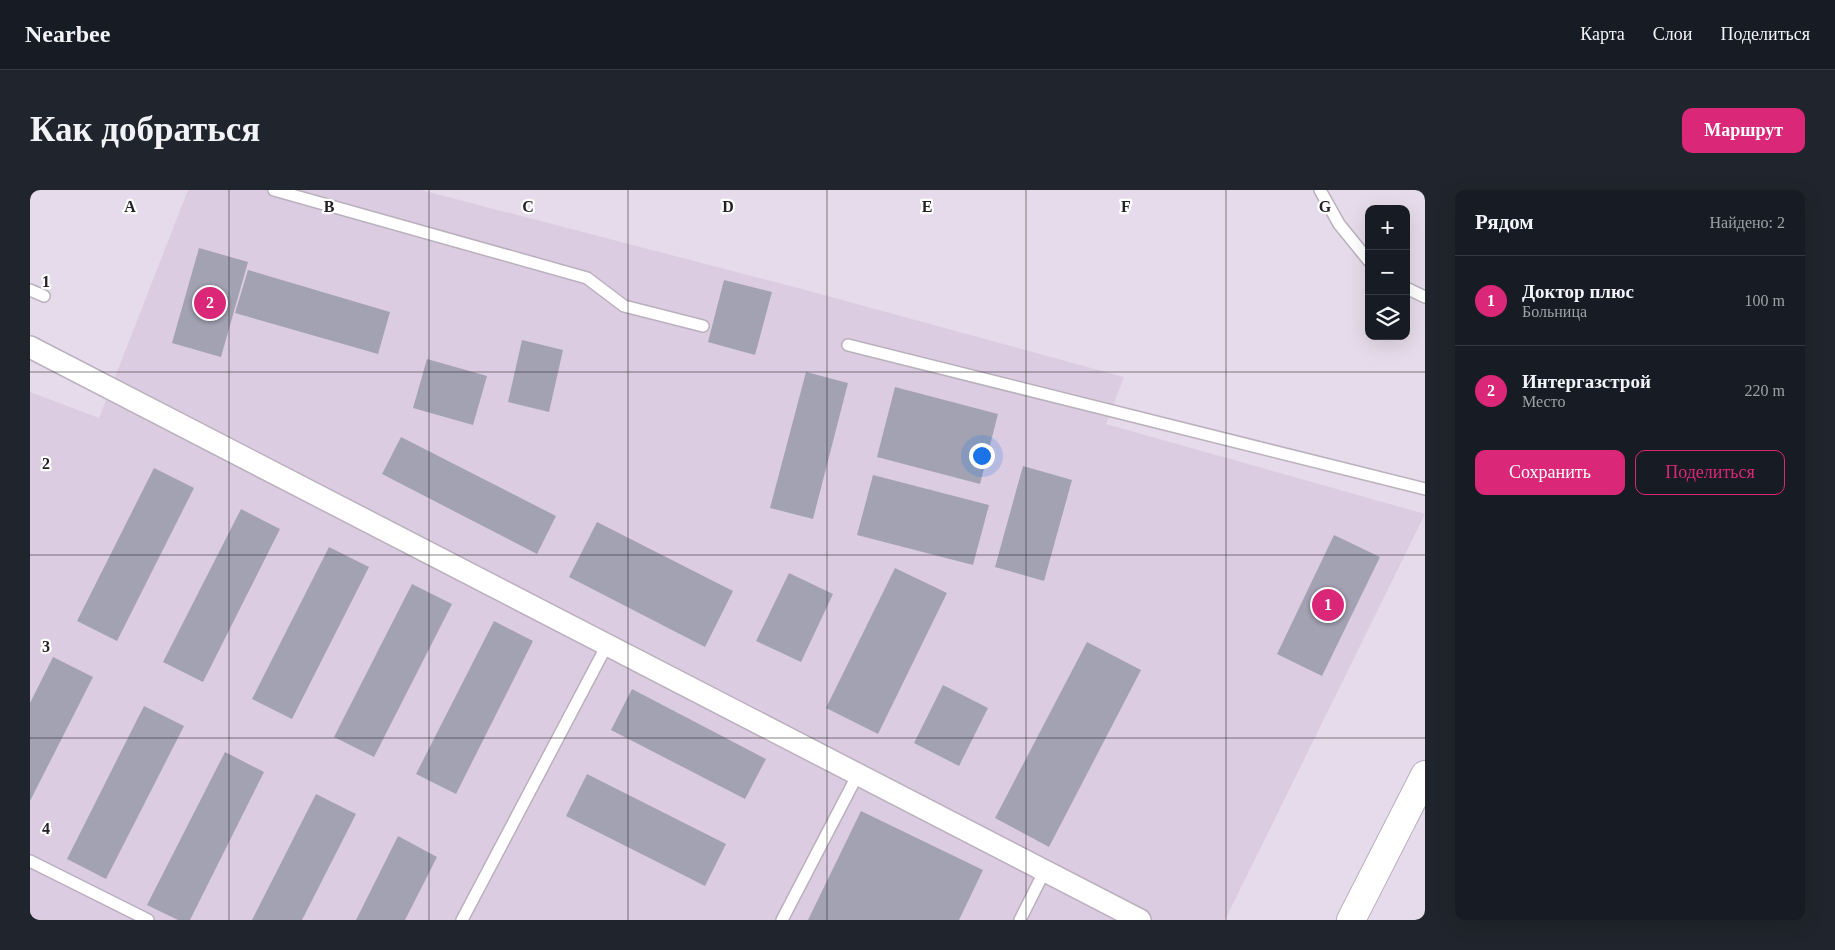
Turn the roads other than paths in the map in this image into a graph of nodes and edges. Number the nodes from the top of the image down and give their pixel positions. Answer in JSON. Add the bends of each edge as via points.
{"nodes":[{"id":1,"x":274,"y":190,"type":"edge"},
{"id":2,"x":1320,"y":190,"type":"edge"},
{"id":3,"x":1365,"y":256,"type":"edge"},
{"id":4,"x":30,"y":290,"type":"edge"},
{"id":5,"x":1410,"y":290,"type":"edge"},
{"id":6,"x":44,"y":296,"type":"dead end"},
{"id":7,"x":1425,"y":297,"type":"edge"},
{"id":8,"x":703,"y":326,"type":"dead end"},
{"id":9,"x":848,"y":345,"type":"dead end"},
{"id":10,"x":30,"y":347,"type":"edge"},
{"id":11,"x":1425,"y":489,"type":"edge"},
{"id":12,"x":607,"y":645,"type":"junction"},
{"id":13,"x":858,"y":774,"type":"junction"},
{"id":14,"x":1425,"y":775,"type":"edge"},
{"id":15,"x":30,"y":860,"type":"edge"},
{"id":16,"x":1045,"y":870,"type":"junction"},
{"id":17,"x":148,"y":920,"type":"edge"},
{"id":18,"x":462,"y":920,"type":"edge"},
{"id":19,"x":782,"y":920,"type":"edge"},
{"id":20,"x":1020,"y":920,"type":"edge"},
{"id":21,"x":1140,"y":920,"type":"edge"},
{"id":22,"x":1351,"y":920,"type":"edge"}],
"edges":[{"from":1,"to":8,"type":"lane","via":[[587,278],[624,306]]},
{"from":2,"to":3,"type":"lane","via":[[1339,224]]},
{"from":4,"to":6,"type":"lane"},
{"from":5,"to":7,"type":"lane"},
{"from":9,"to":11,"type":"lane"},
{"from":10,"to":12,"type":"street"},
{"from":12,"to":13,"type":"street"},
{"from":12,"to":18,"type":"lane"},
{"from":13,"to":16,"type":"street"},
{"from":13,"to":19,"type":"lane"},
{"from":14,"to":22,"type":"main road"},
{"from":15,"to":17,"type":"lane"},
{"from":16,"to":20,"type":"lane"},
{"from":16,"to":21,"type":"street"}]}
